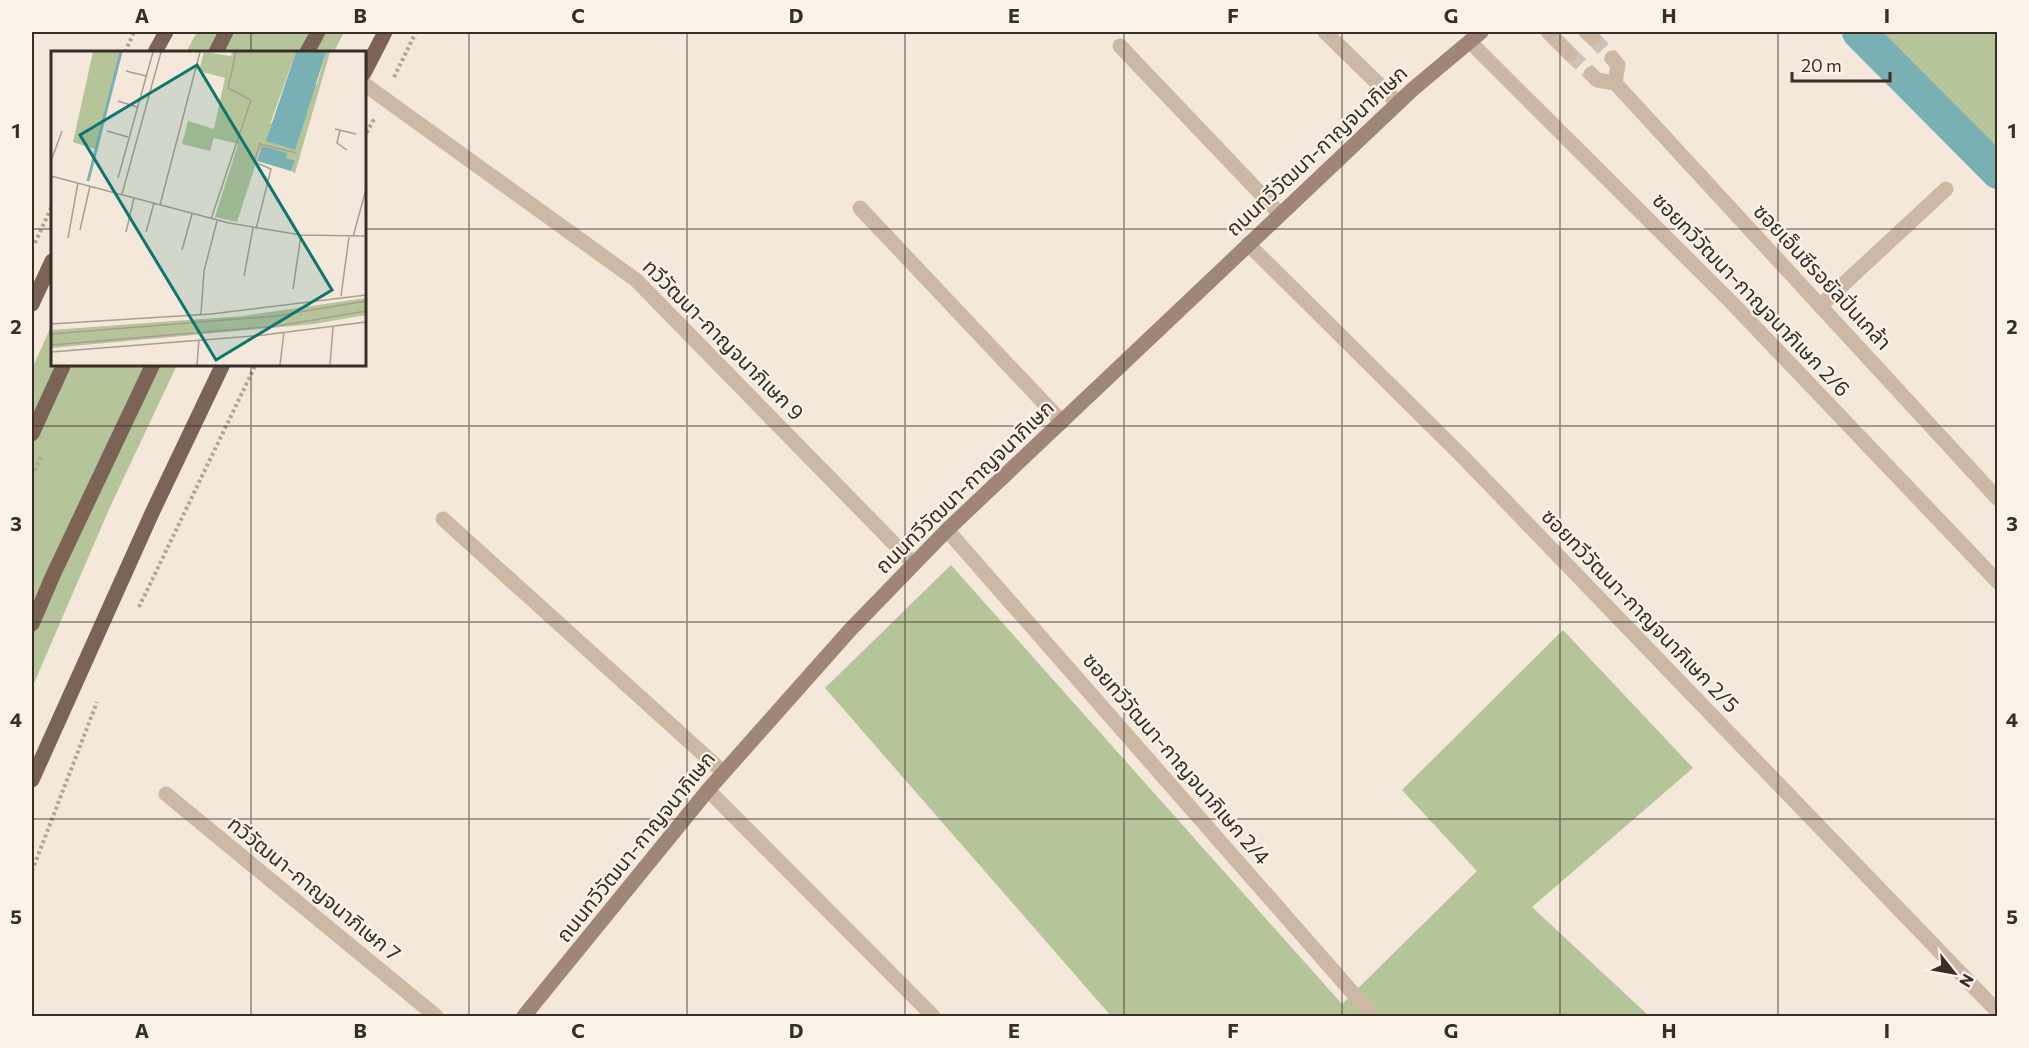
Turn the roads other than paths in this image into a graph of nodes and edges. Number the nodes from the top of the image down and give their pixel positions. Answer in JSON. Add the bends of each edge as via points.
{"nodes":[{"id":1,"x":166,"y":32,"type":"edge"},
{"id":2,"x":226,"y":32,"type":"edge"},
{"id":3,"x":318,"y":32,"type":"edge"},
{"id":4,"x":385,"y":32,"type":"edge"},
{"id":5,"x":1325,"y":32,"type":"edge"},
{"id":6,"x":1548,"y":32,"type":"edge"},
{"id":7,"x":1475,"y":37,"type":"edge"},
{"id":8,"x":1120,"y":46,"type":"dead end"},
{"id":9,"x":156,"y":51,"type":"edge"},
{"id":10,"x":216,"y":51,"type":"edge"},
{"id":11,"x":308,"y":51,"type":"edge"},
{"id":12,"x":1570,"y":54,"type":"tunnel mouth"},
{"id":13,"x":1612,"y":58,"type":"tunnel mouth"},
{"id":14,"x":366,"y":69,"type":"edge"},
{"id":15,"x":1591,"y":75,"type":"tunnel mouth"},
{"id":16,"x":1615,"y":83,"type":"junction"},
{"id":17,"x":366,"y":85,"type":"edge"},
{"id":18,"x":1398,"y":103,"type":"junction"},
{"id":19,"x":1946,"y":189,"type":"dead end"},
{"id":20,"x":860,"y":208,"type":"dead end"},
{"id":21,"x":1280,"y":214,"type":"junction"},
{"id":22,"x":1248,"y":244,"type":"junction"},
{"id":23,"x":51,"y":263,"type":"edge"},
{"id":24,"x":32,"y":304,"type":"edge"},
{"id":25,"x":1820,"y":306,"type":"junction"},
{"id":26,"x":63,"y":366,"type":"edge"},
{"id":27,"x":152,"y":366,"type":"edge"},
{"id":28,"x":222,"y":366,"type":"edge"},
{"id":29,"x":1062,"y":422,"type":"junction"},
{"id":30,"x":32,"y":434,"type":"edge"},
{"id":31,"x":1994,"y":489,"type":"edge"},
{"id":32,"x":443,"y":519,"type":"dead end"},
{"id":33,"x":947,"y":530,"type":"junction"},
{"id":34,"x":914,"y":564,"type":"junction"},
{"id":35,"x":1998,"y":582,"type":"edge"},
{"id":36,"x":32,"y":624,"type":"edge"},
{"id":37,"x":42,"y":761,"type":"junction"},
{"id":38,"x":723,"y":772,"type":"junction"},
{"id":39,"x":32,"y":780,"type":"edge"},
{"id":40,"x":708,"y":790,"type":"junction"},
{"id":41,"x":32,"y":792,"type":"edge"},
{"id":42,"x":166,"y":794,"type":"dead end"},
{"id":43,"x":1998,"y":1012,"type":"edge"},
{"id":44,"x":436,"y":1017,"type":"edge"},
{"id":45,"x":524,"y":1017,"type":"edge"},
{"id":46,"x":933,"y":1017,"type":"edge"},
{"id":47,"x":1373,"y":1017,"type":"edge"}],
"edges":[{"from":1,"to":9,"type":"main road"},
{"from":2,"to":10,"type":"main road"},
{"from":3,"to":11,"type":"main road"},
{"from":4,"to":14,"type":"main road"},
{"from":5,"to":18,"type":"street"},
{"from":6,"to":12,"type":"street"},
{"from":7,"to":18,"type":"street","name":"ถนนทวีวัฒนา-กาญจนาภิเษก"},
{"from":7,"to":35,"type":"street","name":"ซอยทวีวัฒนา-กาญจนาภิเษก 2/6"},
{"from":8,"to":21,"type":"street"},
{"from":13,"to":16,"type":"street","via":[[1618,64]]},
{"from":15,"to":16,"type":"street","name":"ซอยเอ็นซีรอยัลปิ่นเกล้า"},
{"from":16,"to":25,"type":"street","name":"ซอยเอ็นซีรอยัลปิ่นเกล้า"},
{"from":17,"to":34,"type":"street","name":"ทวีวัฒนา-กาญจนาภิเษก 9","via":[[636,280]]},
{"from":18,"to":21,"type":"street","name":"ถนนทวีวัฒนา-กาญจนาภิเษก"},
{"from":19,"to":25,"type":"street"},
{"from":20,"to":29,"type":"street"},
{"from":21,"to":22,"type":"street","name":"ถนนทวีวัฒนา-กาญจนาภิเษก"},
{"from":22,"to":29,"type":"street","name":"ถนนทวีวัฒนา-กาญจนาภิเษก"},
{"from":22,"to":43,"type":"street","name":"ซอยทวีวัฒนา-กาญจนาภิเษก 2/5","via":[[1464,458]]},
{"from":23,"to":24,"type":"main road"},
{"from":25,"to":31,"type":"street","name":"ซอยเอ็นซีรอยัลปิ่นเกล้า"},
{"from":26,"to":30,"type":"main road"},
{"from":27,"to":36,"type":"main road"},
{"from":28,"to":37,"type":"main road"},
{"from":29,"to":33,"type":"street","name":"ถนนทวีวัฒนา-กาญจนาภิเษก"},
{"from":32,"to":38,"type":"street"},
{"from":33,"to":34,"type":"street","name":"ถนนทวีวัฒนา-กาญจนาภิเษก"},
{"from":33,"to":47,"type":"street","name":"ซอยทวีวัฒนา-กาญจนาภิเษก 2/4"},
{"from":34,"to":38,"type":"street","name":"ถนนทวีวัฒนา-กาญจนาภิเษก"},
{"from":37,"to":39,"type":"main road"},
{"from":37,"to":41,"type":"main road"},
{"from":38,"to":40,"type":"street","name":"ถนนทวีวัฒนา-กาญจนาภิเษก"},
{"from":40,"to":45,"type":"street","name":"ถนนทวีวัฒนา-กาญจนาภิเษก"},
{"from":40,"to":46,"type":"street"},
{"from":42,"to":44,"type":"street","name":"ทวีวัฒนา-กาญจนาภิเษก 7"}]}
